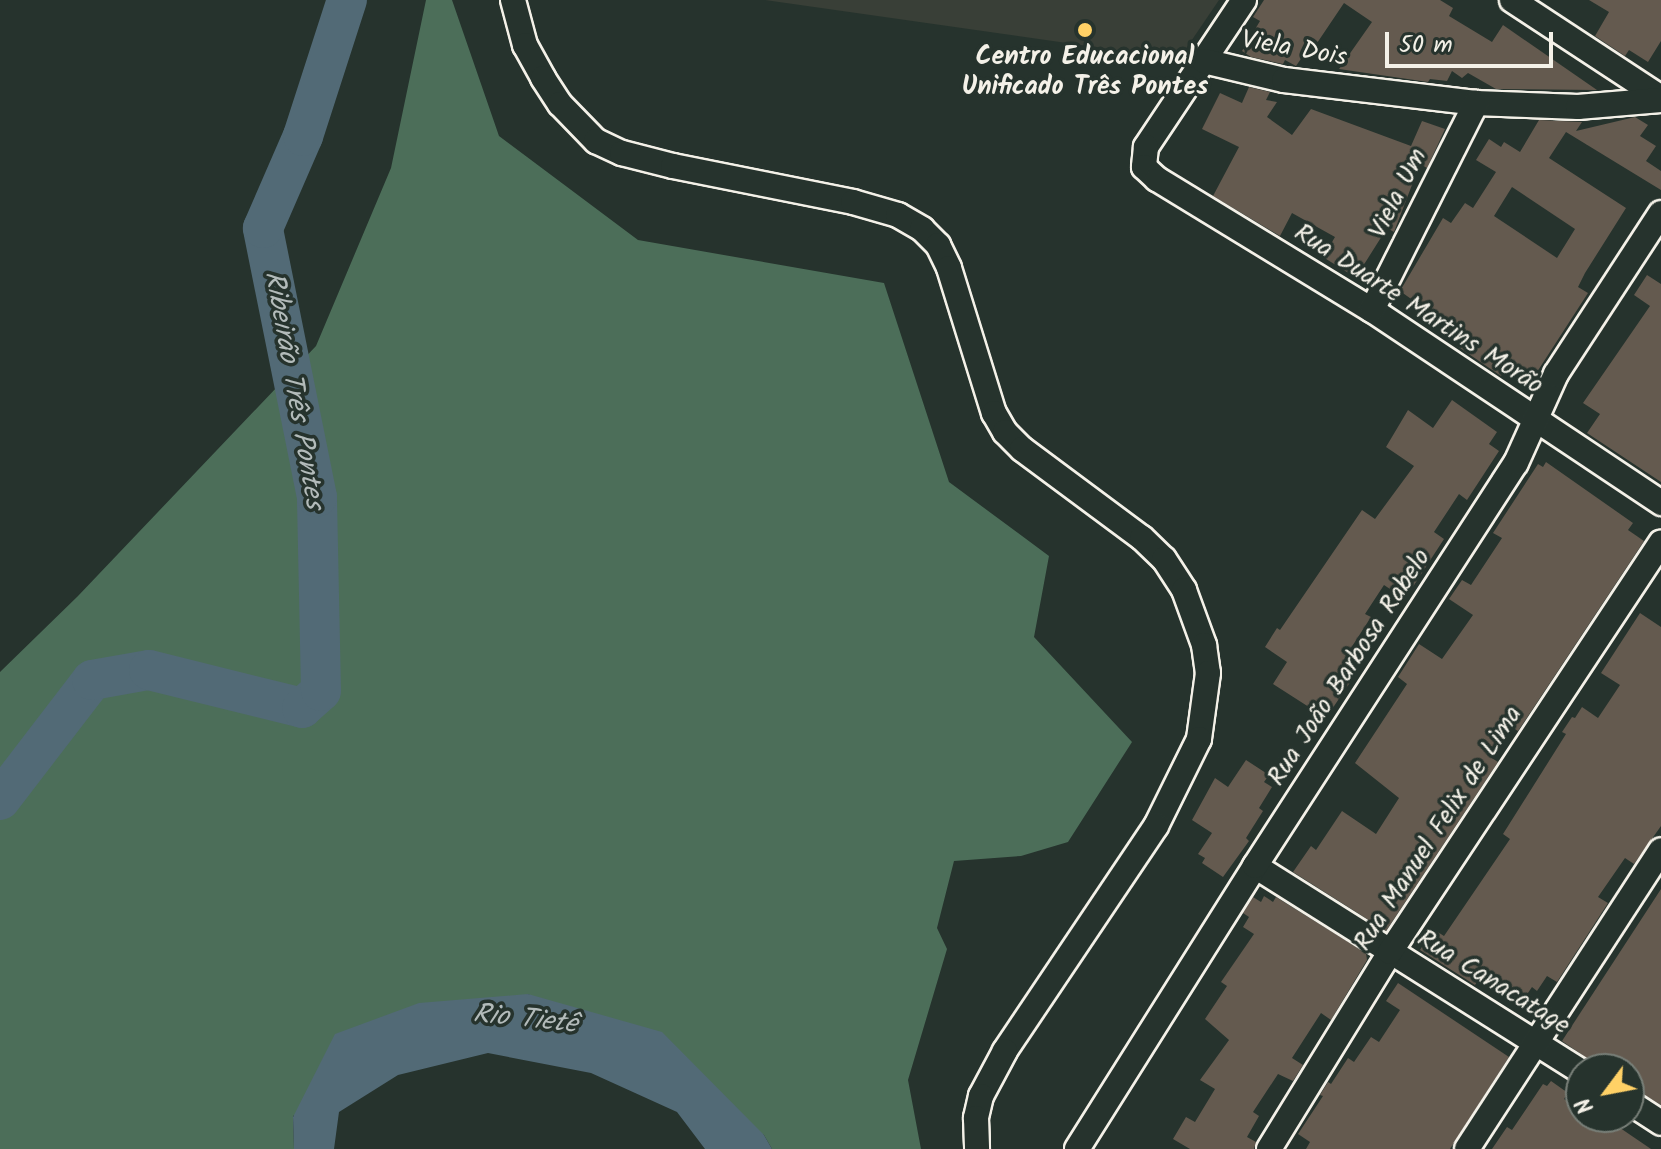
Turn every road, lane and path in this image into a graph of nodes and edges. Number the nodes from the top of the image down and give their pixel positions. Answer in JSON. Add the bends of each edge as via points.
{"nodes":[{"id":1,"x":513,"y":0,"type":"edge"},
{"id":2,"x":1244,"y":0,"type":"edge"},
{"id":3,"x":1512,"y":0,"type":"edge"},
{"id":4,"x":1204,"y":61,"type":"junction"},
{"id":5,"x":1661,"y":99,"type":"edge"},
{"id":6,"x":1476,"y":103,"type":"junction"},
{"id":7,"x":1661,"y":213,"type":"edge"},
{"id":8,"x":1372,"y":310,"type":"junction"},
{"id":9,"x":1536,"y":419,"type":"junction"},
{"id":10,"x":1661,"y":503,"type":"edge"},
{"id":11,"x":1661,"y":543,"type":"edge"},
{"id":12,"x":1661,"y":850,"type":"edge"},
{"id":13,"x":1255,"y":866,"type":"junction"},
{"id":14,"x":1390,"y":952,"type":"junction"},
{"id":15,"x":1535,"y":1041,"type":"junction"},
{"id":16,"x":1565,"y":1061,"type":"edge"},
{"id":17,"x":977,"y":1149,"type":"edge"},
{"id":18,"x":1077,"y":1149,"type":"edge"},
{"id":19,"x":1269,"y":1149,"type":"edge"},
{"id":20,"x":1467,"y":1149,"type":"edge"}],
"edges":[{"from":1,"to":17,"type":"street","via":[[525,45],[543,78],[596,141],[673,166],[853,202],[898,215],[922,229],[938,245],[949,268],[994,413],[1005,432],[1142,538],[1184,590],[1208,673],[1199,739],[1156,826],[999,1062],[981,1096]]},
{"from":2,"to":4,"type":"street"},
{"from":3,"to":5,"type":"street"},
{"from":4,"to":6,"type":"street","name":"Viela Dois","via":[[1284,80]]},
{"from":4,"to":8,"type":"street","name":"Rua Duarte Martins Morão","via":[[1146,147],[1144,167]]},
{"from":5,"to":6,"type":"street","name":"Viela Dois","via":[[1578,107]]},
{"from":6,"to":8,"type":"street","name":"Viela Um"},
{"from":7,"to":9,"type":"street","name":"Rua João Barbosa Rabelo","via":[[1556,374]]},
{"from":8,"to":9,"type":"street","name":"Rua Duarte Martins Morão"},
{"from":9,"to":10,"type":"street","name":"Rua Duarte Martins Morão"},
{"from":9,"to":13,"type":"street","name":"Rua João Barbosa Rabelo","via":[[1516,463]]},
{"from":11,"to":14,"type":"street","name":"Rua Manuel Felix de Lima"},
{"from":12,"to":15,"type":"street"},
{"from":13,"to":14,"type":"street","name":"Rua Canacatage"},
{"from":13,"to":18,"type":"street","name":"Rua João Barbosa Rabelo"},
{"from":14,"to":15,"type":"street","name":"Rua Canacatage"},
{"from":14,"to":19,"type":"street","name":"Rua Manuel Felix de Lima"},
{"from":15,"to":16,"type":"street","name":"Rua Canacatage"},
{"from":15,"to":20,"type":"street"}]}
